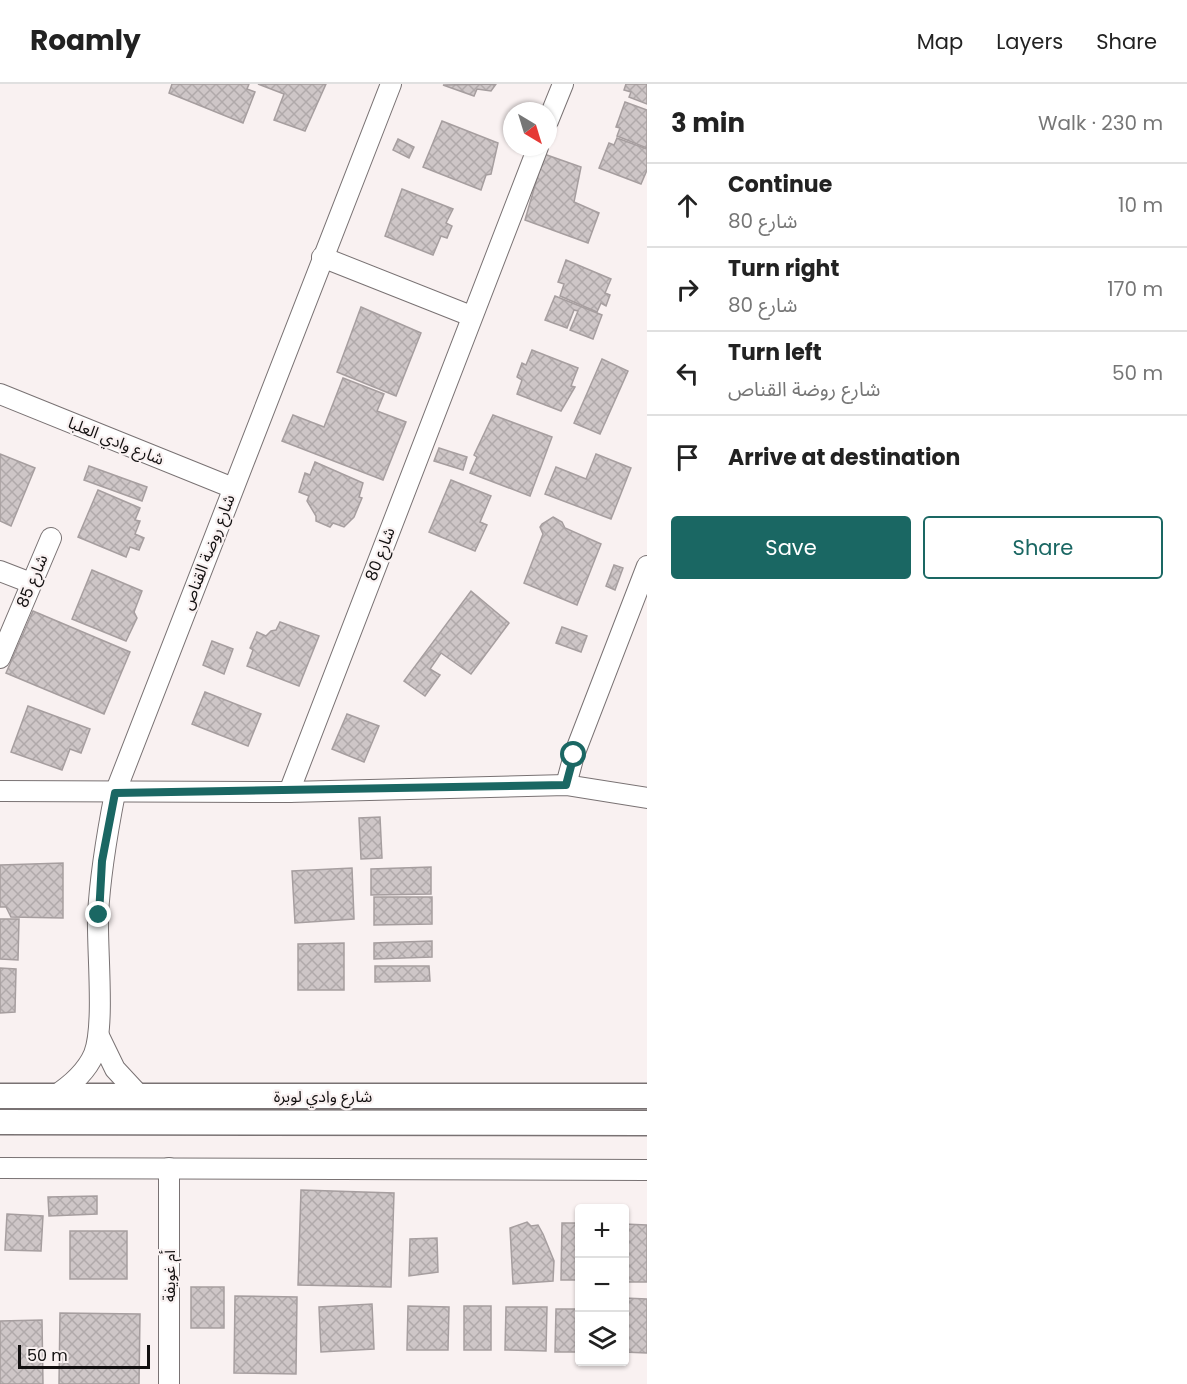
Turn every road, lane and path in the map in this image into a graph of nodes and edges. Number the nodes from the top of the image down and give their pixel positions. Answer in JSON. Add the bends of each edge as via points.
{"nodes":[{"id":1,"x":391,"y":84,"type":"edge"},
{"id":2,"x":563,"y":84,"type":"edge"},
{"id":3,"x":556,"y":102,"type":"edge"},
{"id":4,"x":534,"y":156,"type":"edge"},
{"id":5,"x":322,"y":256,"type":"junction"},
{"id":6,"x":471,"y":316,"type":"junction"},
{"id":7,"x":0,"y":394,"type":"edge"},
{"id":8,"x":233,"y":488,"type":"junction"},
{"id":9,"x":51,"y":538,"type":"dead end"},
{"id":10,"x":647,"y":566,"type":"edge"},
{"id":11,"x":0,"y":571,"type":"edge"},
{"id":12,"x":31,"y":583,"type":"junction"},
{"id":13,"x":0,"y":658,"type":"edge"},
{"id":14,"x":566,"y":785,"type":"junction"},
{"id":15,"x":0,"y":791,"type":"edge"},
{"id":16,"x":289,"y":792,"type":"junction"},
{"id":17,"x":115,"y":793,"type":"junction"},
{"id":18,"x":647,"y":798,"type":"edge"},
{"id":19,"x":99,"y":1036,"type":"junction"},
{"id":20,"x":0,"y":1096,"type":"edge"},
{"id":21,"x":140,"y":1096,"type":"junction"},
{"id":22,"x":647,"y":1096,"type":"edge"},
{"id":23,"x":53,"y":1097,"type":"junction"},
{"id":24,"x":0,"y":1122,"type":"edge"},
{"id":25,"x":647,"y":1123,"type":"edge"},
{"id":26,"x":0,"y":1168,"type":"edge"},
{"id":27,"x":169,"y":1168,"type":"junction"},
{"id":28,"x":647,"y":1170,"type":"edge"},
{"id":29,"x":169,"y":1384,"type":"edge"}],
"edges":[{"from":1,"to":5,"type":"street","name":"شارع روضة القناص"},
{"from":2,"to":3,"type":"street"},
{"from":4,"to":6,"type":"street","name":"شارع 80"},
{"from":5,"to":6,"type":"street"},
{"from":5,"to":8,"type":"street","name":"شارع روضة القناص"},
{"from":6,"to":16,"type":"street","name":"شارع 80"},
{"from":7,"to":8,"type":"street","name":"شارع وادي العلبا"},
{"from":8,"to":17,"type":"street","name":"شارع روضة القناص"},
{"from":9,"to":12,"type":"street","name":"شارع 85"},
{"from":10,"to":14,"type":"street"},
{"from":11,"to":12,"type":"street"},
{"from":12,"to":13,"type":"street","name":"شارع 85"},
{"from":14,"to":16,"type":"street"},
{"from":14,"to":18,"type":"street"},
{"from":15,"to":17,"type":"street"},
{"from":16,"to":17,"type":"street"},
{"from":17,"to":19,"type":"street","name":"شارع روضة القناص","via":[[102,861]]},
{"from":19,"to":21,"type":"street","name":"شارع روضة القناص","via":[[115,1069]]},
{"from":19,"to":23,"type":"street","name":"شارع روضة القناص","via":[[84,1072]]},
{"from":20,"to":23,"type":"street","name":"شارع وادي لوبرة"},
{"from":21,"to":22,"type":"street","name":"شارع وادي لوبرة"},
{"from":21,"to":23,"type":"street","name":"شارع وادي لوبرة"},
{"from":24,"to":25,"type":"street","name":"شارع وادي لوبرة"},
{"from":26,"to":27,"type":"street"},
{"from":27,"to":28,"type":"street"},
{"from":27,"to":29,"type":"street","name":"أم غويفة"}]}
